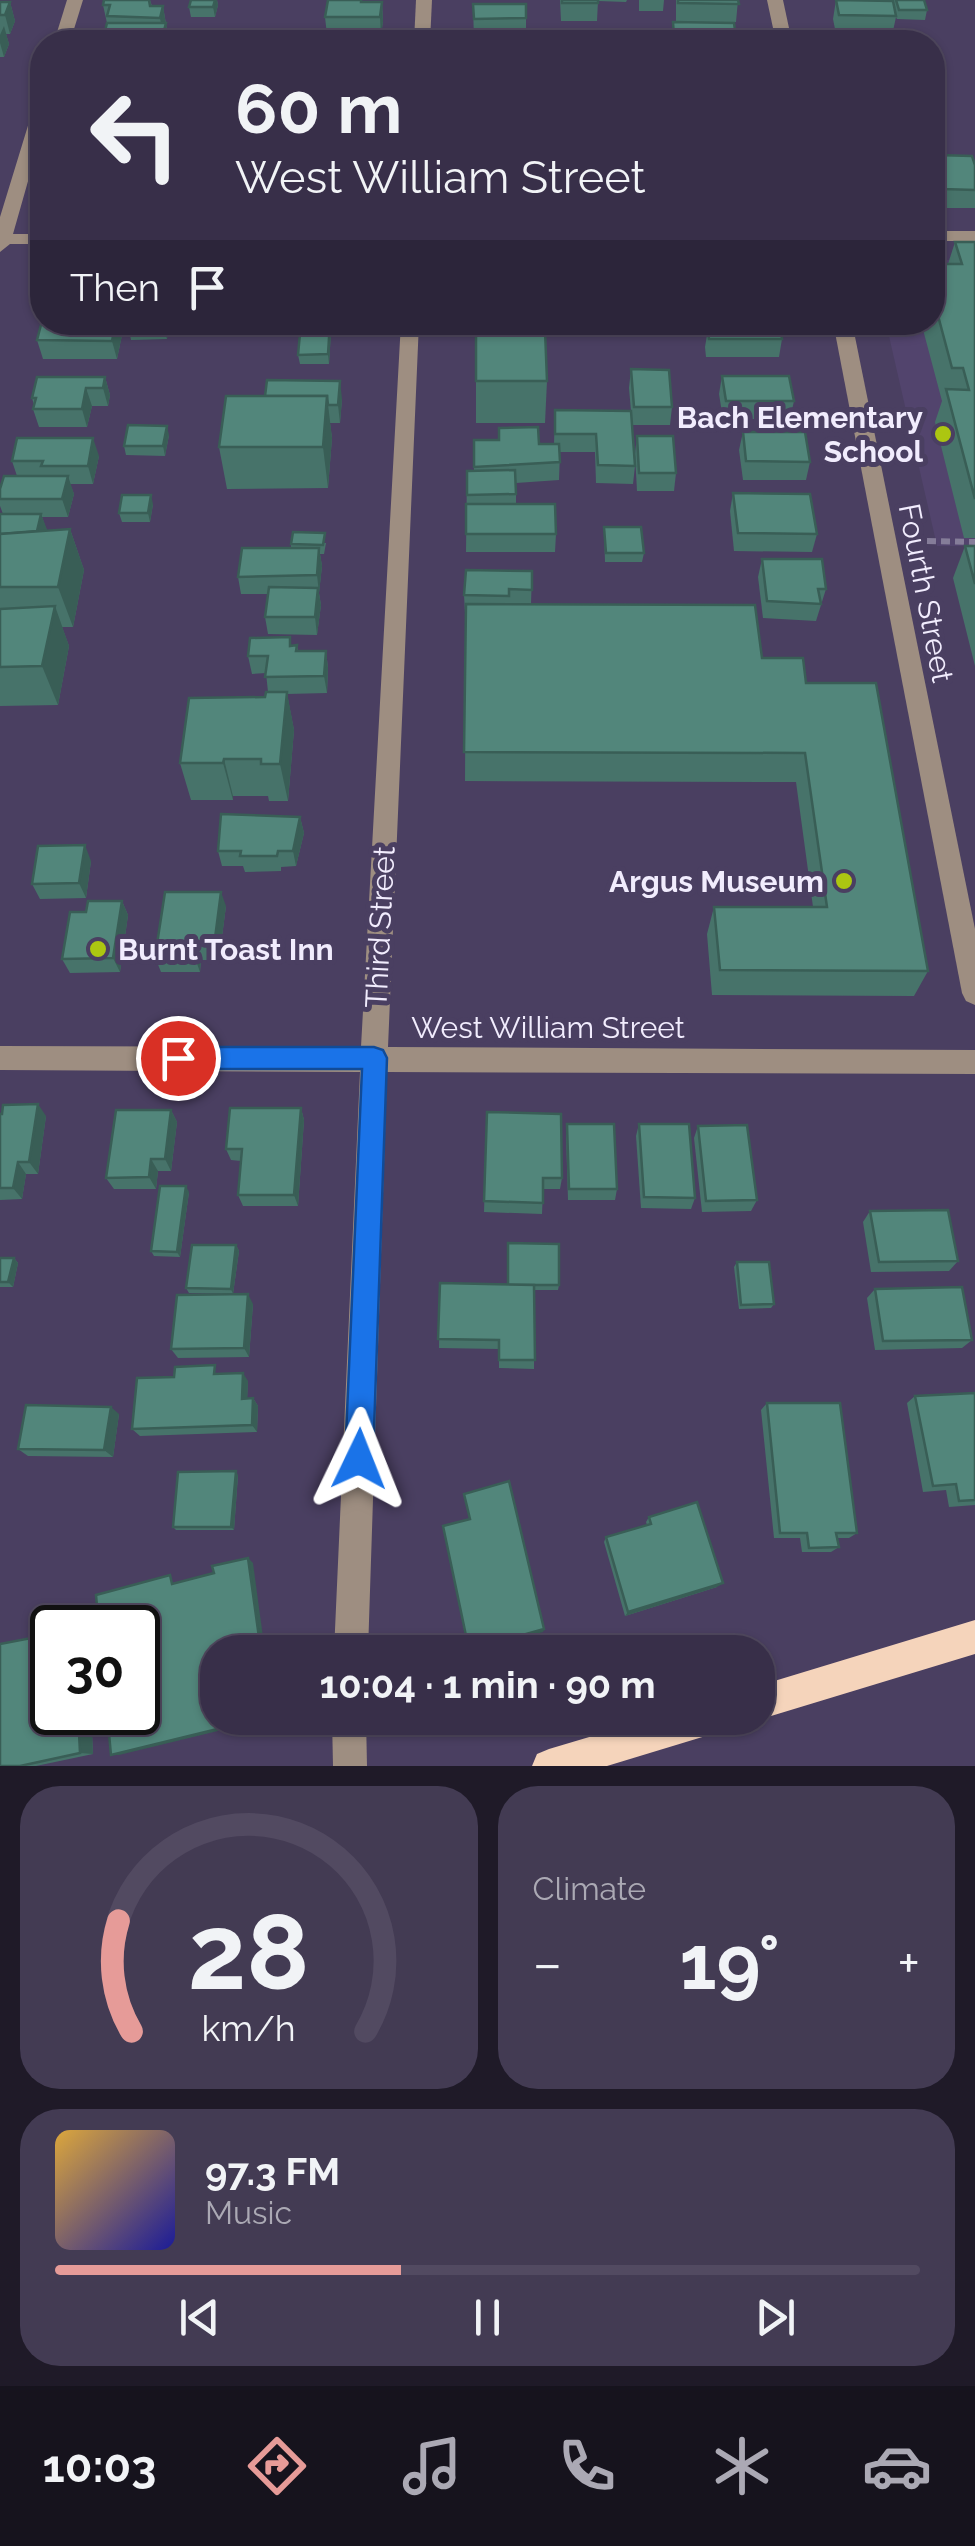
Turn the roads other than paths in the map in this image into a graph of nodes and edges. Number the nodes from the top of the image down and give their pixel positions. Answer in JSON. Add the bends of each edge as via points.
{"nodes":[{"id":1,"x":75,"y":0,"type":"edge"},
{"id":2,"x":424,"y":0,"type":"edge"},
{"id":3,"x":774,"y":0,"type":"edge"},
{"id":4,"x":66,"y":30,"type":"edge"},
{"id":5,"x":423,"y":30,"type":"edge"},
{"id":6,"x":781,"y":30,"type":"edge"},
{"id":7,"x":30,"y":146,"type":"edge"},
{"id":8,"x":945,"y":236,"type":"edge"},
{"id":9,"x":975,"y":236,"type":"edge"},
{"id":10,"x":30,"y":240,"type":"edge"},
{"id":11,"x":1,"y":242,"type":"edge"},
{"id":12,"x":409,"y":335,"type":"edge"},
{"id":13,"x":845,"y":335,"type":"edge"},
{"id":14,"x":975,"y":993,"type":"edge"},
{"id":15,"x":0,"y":1058,"type":"edge"},
{"id":16,"x":374,"y":1058,"type":"junction"},
{"id":17,"x":975,"y":1062,"type":"edge"},
{"id":18,"x":353,"y":1635,"type":"edge"},
{"id":19,"x":975,"y":1637,"type":"edge"},
{"id":20,"x":775,"y":1698,"type":"edge"},
{"id":21,"x":349,"y":1735,"type":"edge"},
{"id":22,"x":652,"y":1735,"type":"edge"},
{"id":23,"x":350,"y":1766,"type":"edge"},
{"id":24,"x":549,"y":1766,"type":"edge"}],
"edges":[{"from":1,"to":4,"type":"street"},
{"from":2,"to":5,"type":"street"},
{"from":3,"to":6,"type":"street"},
{"from":7,"to":11,"type":"street"},
{"from":8,"to":9,"type":"street"},
{"from":10,"to":11,"type":"street"},
{"from":12,"to":16,"type":"street","name":"Third Street"},
{"from":13,"to":14,"type":"street","name":"Fourth Street"},
{"from":15,"to":16,"type":"street","name":"West William Street"},
{"from":16,"to":17,"type":"street","name":"West William Street"},
{"from":16,"to":18,"type":"street","name":"Third Street"},
{"from":19,"to":20,"type":"main road"},
{"from":21,"to":23,"type":"street"},
{"from":22,"to":24,"type":"main road"}]}
